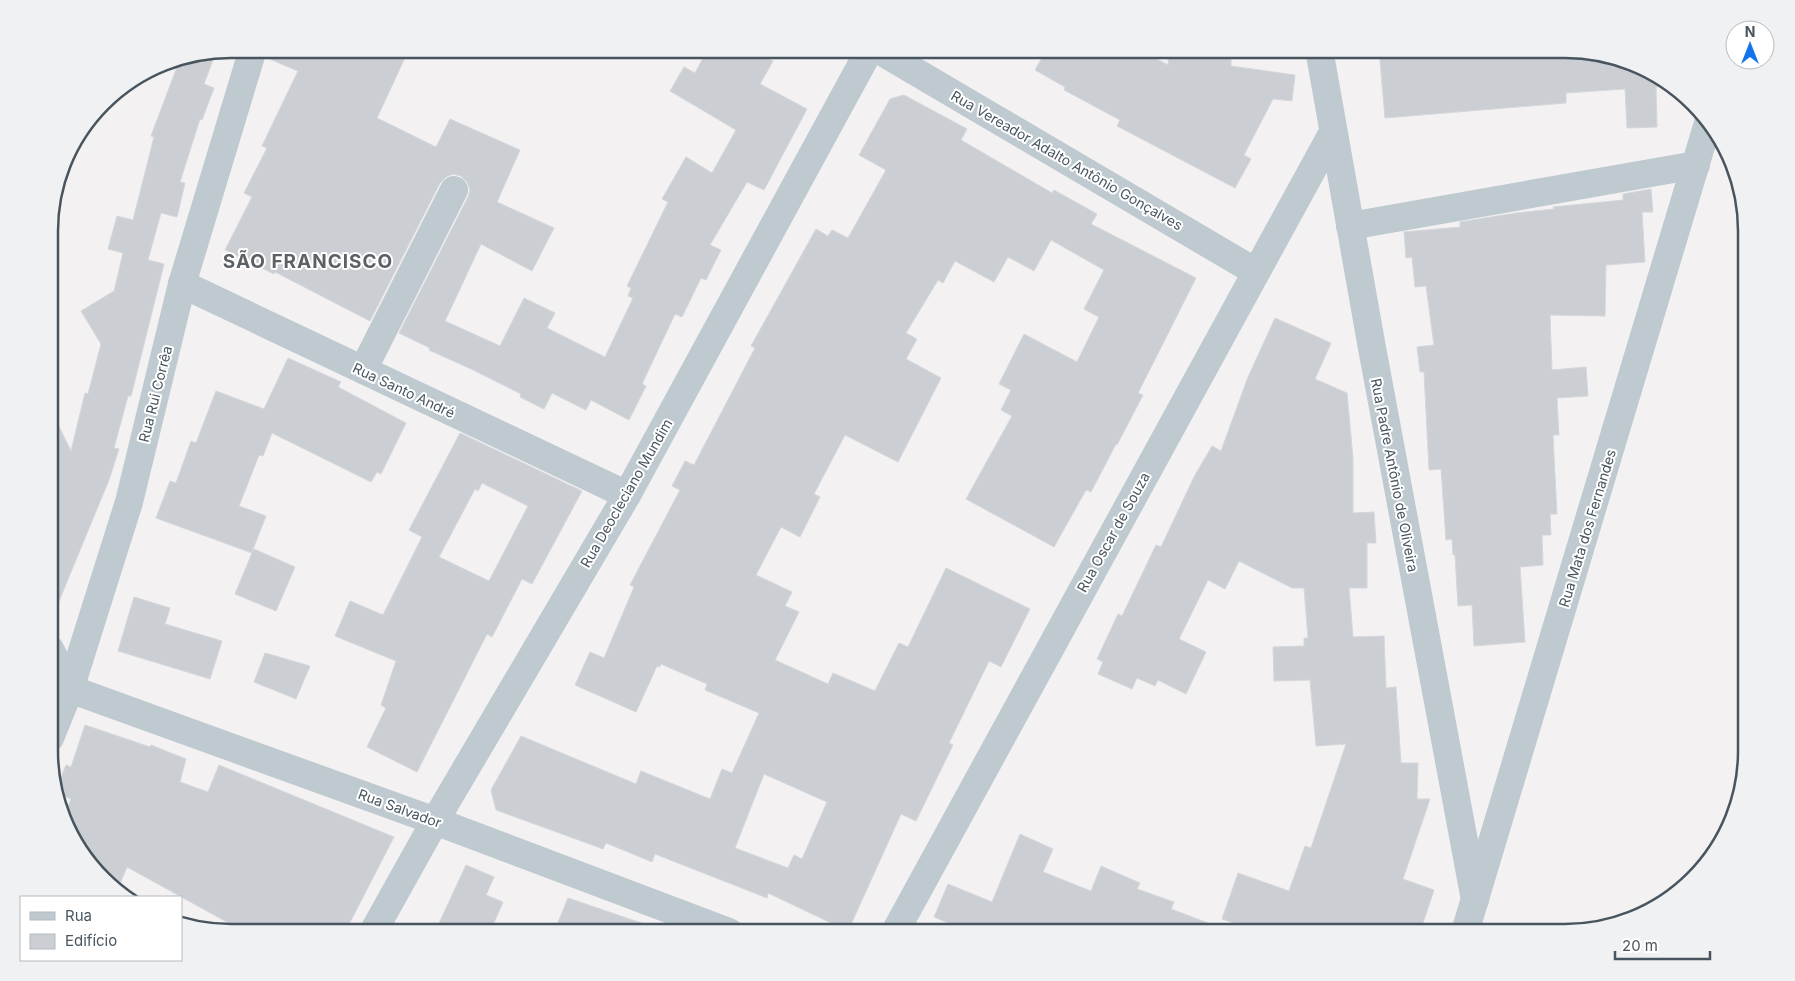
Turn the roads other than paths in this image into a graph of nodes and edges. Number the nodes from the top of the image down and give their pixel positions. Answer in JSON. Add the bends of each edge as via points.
{"nodes":[{"id":1,"x":250,"y":58,"type":"edge"},
{"id":2,"x":865,"y":58,"type":"edge"},
{"id":3,"x":892,"y":58,"type":"edge"},
{"id":4,"x":1320,"y":58,"type":"edge"},
{"id":5,"x":1706,"y":131,"type":"edge"},
{"id":6,"x":1332,"y":132,"type":"junction"},
{"id":7,"x":1696,"y":165,"type":"junction"},
{"id":8,"x":454,"y":190,"type":"dead end"},
{"id":9,"x":1350,"y":226,"type":"junction"},
{"id":10,"x":1256,"y":272,"type":"junction"},
{"id":11,"x":182,"y":284,"type":"junction"},
{"id":12,"x":363,"y":370,"type":"junction"},
{"id":13,"x":627,"y":495,"type":"junction"},
{"id":14,"x":58,"y":665,"type":"edge"},
{"id":15,"x":70,"y":689,"type":"junction"},
{"id":16,"x":58,"y":718,"type":"edge"},
{"id":17,"x":435,"y":821,"type":"junction"},
{"id":18,"x":1476,"y":900,"type":"junction"},
{"id":19,"x":1468,"y":923,"type":"edge"},
{"id":20,"x":378,"y":924,"type":"edge"},
{"id":21,"x":706,"y":924,"type":"edge"},
{"id":22,"x":899,"y":924,"type":"edge"}],
"edges":[{"from":1,"to":11,"type":"street","name":"Rua Rui Corrêa"},
{"from":2,"to":13,"type":"street","name":"Rua Deocleciano Mundim"},
{"from":3,"to":10,"type":"street","name":"Rua Vereador Adalto Antônio Gonçalves"},
{"from":4,"to":6,"type":"street","name":"Rua Padre Antônio de Oliveira"},
{"from":5,"to":7,"type":"street","name":"Rua Mata dos Fernandes"},
{"from":6,"to":9,"type":"street","name":"Rua Padre Antônio de Oliveira"},
{"from":6,"to":10,"type":"street","name":"Rua Oscar de Souza"},
{"from":7,"to":9,"type":"street"},
{"from":7,"to":18,"type":"street","name":"Rua Mata dos Fernandes"},
{"from":8,"to":12,"type":"street"},
{"from":9,"to":18,"type":"street","name":"Rua Padre Antônio de Oliveira"},
{"from":10,"to":22,"type":"street","name":"Rua Oscar de Souza"},
{"from":11,"to":12,"type":"street","name":"Rua Santo André"},
{"from":11,"to":15,"type":"street","name":"Rua Rui Corrêa","via":[[129,502]]},
{"from":12,"to":13,"type":"street","name":"Rua Santo André"},
{"from":13,"to":17,"type":"street","name":"Rua Deocleciano Mundim"},
{"from":14,"to":15,"type":"street"},
{"from":15,"to":16,"type":"street","name":"Rua Rui Corrêa"},
{"from":15,"to":17,"type":"street","name":"Rua Salvador"},
{"from":17,"to":20,"type":"street","name":"Rua Deocleciano Mundim"},
{"from":17,"to":21,"type":"street","name":"Rua Salvador"},
{"from":18,"to":19,"type":"street","name":"Rua Mata dos Fernandes"}]}
